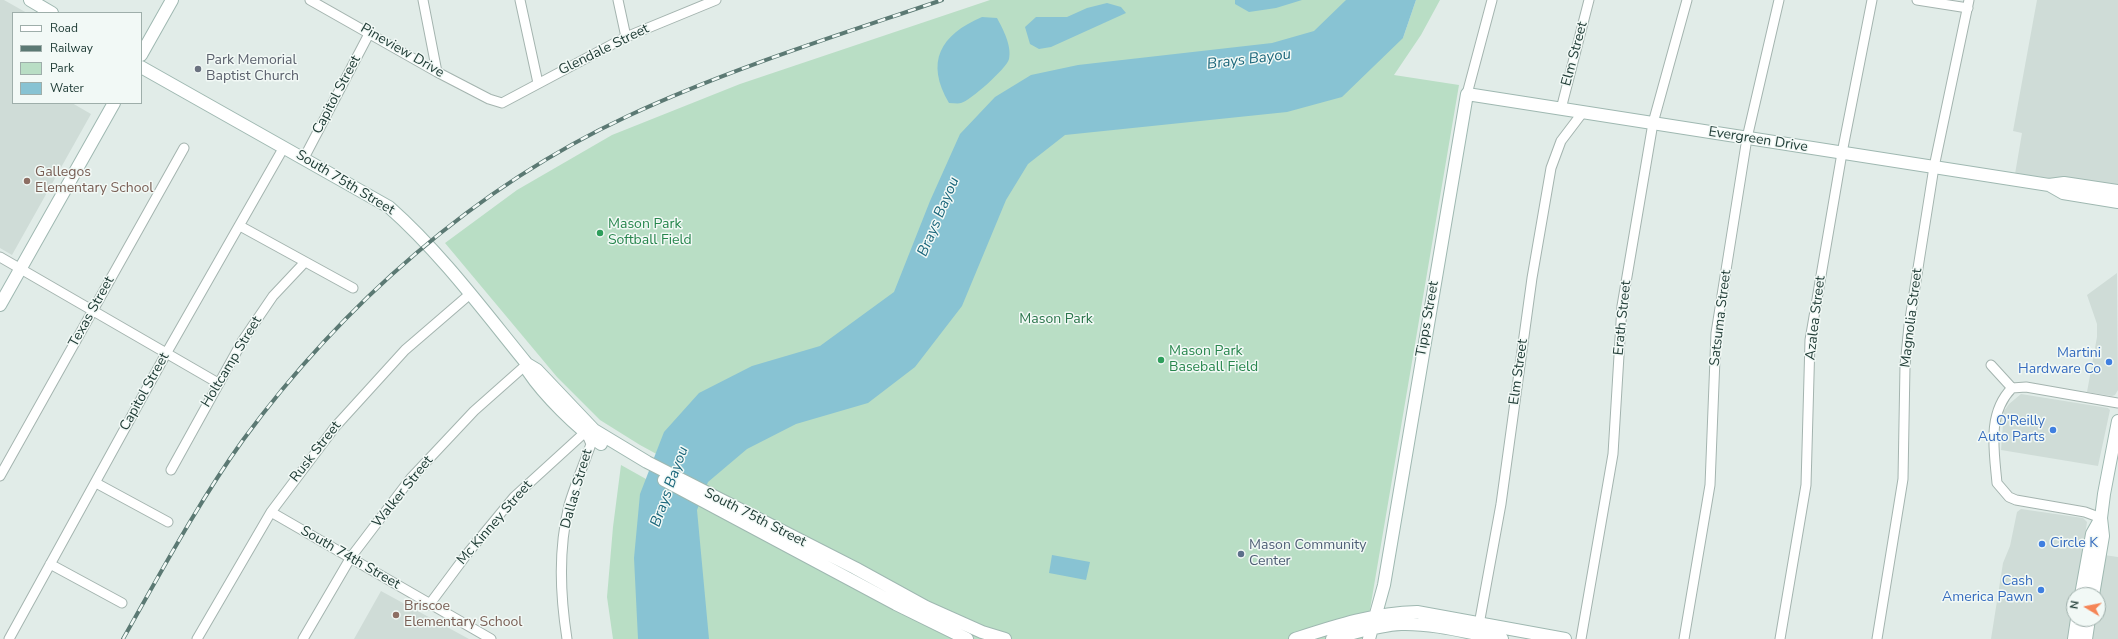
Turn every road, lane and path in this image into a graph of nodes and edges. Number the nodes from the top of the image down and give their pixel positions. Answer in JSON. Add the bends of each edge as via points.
{"nodes":[{"id":1,"x":30,"y":0,"type":"edge"},
{"id":2,"x":172,"y":0,"type":"edge"},
{"id":3,"x":422,"y":0,"type":"edge"},
{"id":4,"x":520,"y":0,"type":"edge"},
{"id":5,"x":618,"y":0,"type":"edge"},
{"id":6,"x":716,"y":0,"type":"edge"},
{"id":7,"x":1492,"y":0,"type":"edge"},
{"id":8,"x":1589,"y":0,"type":"edge"},
{"id":9,"x":1687,"y":0,"type":"edge"},
{"id":10,"x":1779,"y":0,"type":"edge"},
{"id":11,"x":1872,"y":0,"type":"edge"},
{"id":12,"x":1917,"y":0,"type":"edge"},
{"id":13,"x":313,"y":1,"type":"edge"},
{"id":14,"x":1968,"y":4,"type":"edge"},
{"id":15,"x":50,"y":12,"type":"edge"},
{"id":16,"x":370,"y":32,"type":"junction"},
{"id":17,"x":626,"y":37,"type":"junction"},
{"id":18,"x":142,"y":53,"type":"edge"},
{"id":19,"x":142,"y":68,"type":"edge"},
{"id":20,"x":438,"y":72,"type":"junction"},
{"id":21,"x":538,"y":83,"type":"junction"},
{"id":22,"x":1467,"y":94,"type":"junction"},
{"id":23,"x":494,"y":100,"type":"joint"},
{"id":24,"x":113,"y":104,"type":"edge"},
{"id":25,"x":1560,"y":109,"type":"junction"},
{"id":26,"x":1582,"y":112,"type":"junction"},
{"id":27,"x":1653,"y":123,"type":"junction"},
{"id":28,"x":1747,"y":138,"type":"junction"},
{"id":29,"x":284,"y":147,"type":"junction"},
{"id":30,"x":184,"y":148,"type":"dead end"},
{"id":31,"x":1842,"y":153,"type":"junction"},
{"id":32,"x":304,"y":158,"type":"junction"},
{"id":33,"x":1934,"y":167,"type":"junction"},
{"id":34,"x":2118,"y":191,"type":"edge"},
{"id":35,"x":2100,"y":193,"type":"junction"},
{"id":36,"x":2118,"y":202,"type":"edge"},
{"id":37,"x":240,"y":226,"type":"junction"},
{"id":38,"x":0,"y":257,"type":"edge"},
{"id":39,"x":305,"y":262,"type":"junction"},
{"id":40,"x":21,"y":269,"type":"junction"},
{"id":41,"x":353,"y":288,"type":"dead end"},
{"id":42,"x":470,"y":294,"type":"junction"},
{"id":43,"x":0,"y":305,"type":"edge"},
{"id":44,"x":93,"y":310,"type":"junction"},
{"id":45,"x":167,"y":352,"type":"junction"},
{"id":46,"x":527,"y":364,"type":"junction"},
{"id":47,"x":1991,"y":365,"type":"dead end"},
{"id":48,"x":218,"y":383,"type":"junction"},
{"id":49,"x":2012,"y":388,"type":"junction"},
{"id":50,"x":2118,"y":403,"type":"edge"},
{"id":51,"x":2118,"y":421,"type":"edge"},
{"id":52,"x":587,"y":434,"type":"junction"},
{"id":53,"x":2116,"y":439,"type":"edge"},
{"id":54,"x":633,"y":459,"type":"junction"},
{"id":55,"x":171,"y":470,"type":"dead end"},
{"id":56,"x":0,"y":476,"type":"edge"},
{"id":57,"x":96,"y":483,"type":"junction"},
{"id":58,"x":721,"y":506,"type":"junction"},
{"id":59,"x":271,"y":512,"type":"junction"},
{"id":60,"x":2101,"y":518,"type":"junction"},
{"id":61,"x":168,"y":522,"type":"dead end"},
{"id":62,"x":351,"y":557,"type":"junction"},
{"id":63,"x":50,"y":564,"type":"junction"},
{"id":64,"x":2082,"y":587,"type":"edge"},
{"id":65,"x":2094,"y":587,"type":"edge"},
{"id":66,"x":122,"y":603,"type":"dead end"},
{"id":67,"x":429,"y":605,"type":"junction"},
{"id":68,"x":1376,"y":616,"type":"junction"},
{"id":69,"x":2076,"y":627,"type":"edge"},
{"id":70,"x":2088,"y":627,"type":"edge"},
{"id":71,"x":1478,"y":632,"type":"edge"},
{"id":72,"x":1370,"y":634,"type":"edge"},
{"id":73,"x":564,"y":637,"type":"edge"},
{"id":74,"x":9,"y":639,"type":"edge"},
{"id":75,"x":198,"y":639,"type":"edge"},
{"id":76,"x":303,"y":639,"type":"edge"},
{"id":77,"x":491,"y":639,"type":"edge"},
{"id":78,"x":967,"y":639,"type":"edge"},
{"id":79,"x":1005,"y":639,"type":"edge"},
{"id":80,"x":1294,"y":639,"type":"edge"},
{"id":81,"x":1332,"y":639,"type":"edge"},
{"id":82,"x":1502,"y":639,"type":"edge"},
{"id":83,"x":1565,"y":639,"type":"edge"},
{"id":84,"x":1581,"y":639,"type":"edge"},
{"id":85,"x":1684,"y":639,"type":"edge"},
{"id":86,"x":1780,"y":639,"type":"edge"},
{"id":87,"x":1877,"y":639,"type":"edge"},
{"id":88,"x":2074,"y":639,"type":"edge"},
{"id":89,"x":2086,"y":639,"type":"edge"}],
"edges":[{"from":1,"to":15,"type":"main road"},
{"from":2,"to":18,"type":"main road"},
{"from":3,"to":20,"type":"street"},
{"from":4,"to":21,"type":"street"},
{"from":5,"to":17,"type":"street"},
{"from":6,"to":17,"type":"street","name":"Glendale Street"},
{"from":7,"to":22,"type":"street","name":"Tipps Street"},
{"from":8,"to":25,"type":"street","name":"Elm Street"},
{"from":9,"to":27,"type":"street","name":"Erath Street"},
{"from":10,"to":28,"type":"street","name":"Satsuma Street"},
{"from":11,"to":31,"type":"street","name":"Azalea Street"},
{"from":12,"to":14,"type":"street"},
{"from":13,"to":16,"type":"street","name":"Pineview Drive"},
{"from":14,"to":33,"type":"street","name":"Magnolia Street"},
{"from":16,"to":20,"type":"street","name":"Pineview Drive"},
{"from":16,"to":32,"type":"street","name":"Capitol Street"},
{"from":17,"to":21,"type":"street","name":"Glendale Street"},
{"from":19,"to":29,"type":"main road","name":"South 75th Street"},
{"from":20,"to":23,"type":"street","name":"Pineview Drive"},
{"from":21,"to":23,"type":"street","name":"Glendale Street","via":[[502,103]]},
{"from":22,"to":25,"type":"main road","name":"Evergreen Drive"},
{"from":22,"to":68,"type":"main road","name":"Tipps Street","via":[[1384,585]]},
{"from":24,"to":40,"type":"main road"},
{"from":25,"to":26,"type":"main road","name":"Evergreen Drive"},
{"from":26,"to":27,"type":"main road","name":"Evergreen Drive"},
{"from":26,"to":71,"type":"street","name":"Elm Street","via":[[1561,141],[1551,168],[1532,278],[1501,504]]},
{"from":27,"to":28,"type":"main road","name":"Evergreen Drive"},
{"from":27,"to":84,"type":"street","name":"Erath Street","via":[[1622,306],[1613,454]]},
{"from":28,"to":31,"type":"main road","name":"Evergreen Drive"},
{"from":28,"to":85,"type":"street","name":"Satsuma Street","via":[[1716,333],[1710,485]]},
{"from":29,"to":32,"type":"main road","name":"South 75th Street"},
{"from":29,"to":37,"type":"street","name":"Capitol Street"},
{"from":30,"to":44,"type":"street","name":"Texas Street"},
{"from":31,"to":33,"type":"main road","name":"Evergreen Drive"},
{"from":31,"to":86,"type":"street","name":"Azalea Street","via":[[1810,340],[1806,485]]},
{"from":32,"to":42,"type":"main road","name":"South 75th Street","via":[[389,207],[421,236]]},
{"from":33,"to":35,"type":"main road","name":"Evergreen Drive","via":[[2049,185],[2064,183]]},
{"from":33,"to":87,"type":"street","name":"Magnolia Street","via":[[1909,325],[1905,366],[1903,478]]},
{"from":34,"to":35,"type":"main road","name":"Evergreen Drive"},
{"from":35,"to":36,"type":"main road","name":"Evergreen Drive"},
{"from":37,"to":39,"type":"street"},
{"from":37,"to":45,"type":"street","name":"Capitol Street"},
{"from":38,"to":40,"type":"street"},
{"from":39,"to":41,"type":"street"},
{"from":39,"to":48,"type":"street","name":"Holtcamp Street","via":[[273,296]]},
{"from":40,"to":43,"type":"main road"},
{"from":40,"to":44,"type":"street"},
{"from":42,"to":46,"type":"main road","name":"South 75th Street"},
{"from":42,"to":59,"type":"street","name":"Rusk Street","via":[[406,350],[345,416]]},
{"from":44,"to":45,"type":"street"},
{"from":44,"to":56,"type":"street","name":"Texas Street"},
{"from":45,"to":48,"type":"street"},
{"from":45,"to":57,"type":"street","name":"Capitol Street"},
{"from":46,"to":52,"type":"main road","name":"South 75th Street","via":[[528,370],[541,386]]},
{"from":46,"to":54,"type":"main road","name":"South 75th Street","via":[[537,370],[594,430]]},
{"from":46,"to":62,"type":"street","name":"Walker Street","via":[[474,411],[411,478]]},
{"from":47,"to":49,"type":"street"},
{"from":48,"to":55,"type":"street","name":"Holtcamp Street"},
{"from":49,"to":50,"type":"street","via":[[2026,387]]},
{"from":49,"to":60,"type":"street","via":[[2002,398],[1994,425],[1997,483],[2009,497],[2016,500],[2084,512]]},
{"from":51,"to":53,"type":"main road"},
{"from":52,"to":54,"type":"main road","name":"South 75th Street"},
{"from":52,"to":67,"type":"street","name":"Mc Kinney Street","via":[[582,435],[514,497]]},
{"from":52,"to":73,"type":"street","name":"Dallas Street","via":[[591,444],[570,504],[562,546]]},
{"from":53,"to":60,"type":"main road"},
{"from":54,"to":58,"type":"main road","name":"South 75th Street"},
{"from":57,"to":61,"type":"street"},
{"from":57,"to":63,"type":"street","name":"Capitol Street"},
{"from":58,"to":78,"type":"main road","name":"South 75th Street","via":[[896,604]]},
{"from":58,"to":79,"type":"main road","name":"South 75th Street","via":[[855,568],[926,607],[982,632]]},
{"from":59,"to":62,"type":"street","name":"South 74th Street"},
{"from":59,"to":75,"type":"street","name":"Rusk Street"},
{"from":60,"to":64,"type":"main road","via":[[2092,534]]},
{"from":60,"to":65,"type":"main road","via":[[2103,536]]},
{"from":62,"to":67,"type":"street","name":"South 74th Street"},
{"from":62,"to":76,"type":"street","name":"Walker Street"},
{"from":63,"to":66,"type":"street"},
{"from":63,"to":74,"type":"street","name":"Capitol Street"},
{"from":67,"to":77,"type":"street","name":"South 74th Street"},
{"from":68,"to":71,"type":"main road","via":[[1417,612]]},
{"from":68,"to":72,"type":"main road","name":"Tipps Street"},
{"from":68,"to":80,"type":"main road","via":[[1356,619]]},
{"from":69,"to":88,"type":"main road"},
{"from":70,"to":89,"type":"main road"},
{"from":71,"to":72,"type":"main road","via":[[1399,624]]},
{"from":71,"to":82,"type":"main road"},
{"from":71,"to":83,"type":"main road"},
{"from":72,"to":81,"type":"main road"}]}
